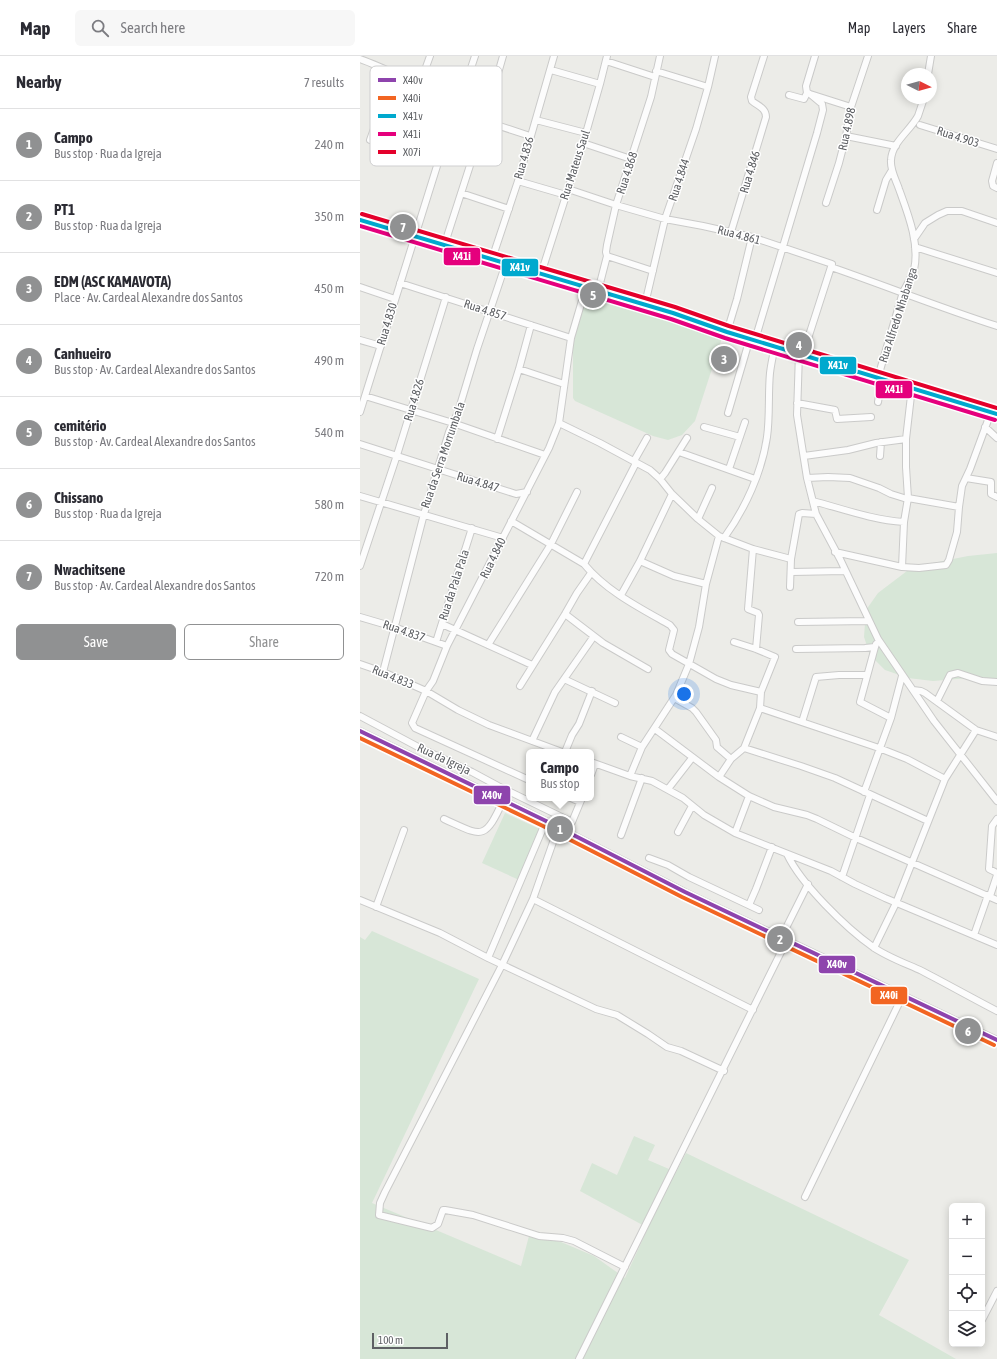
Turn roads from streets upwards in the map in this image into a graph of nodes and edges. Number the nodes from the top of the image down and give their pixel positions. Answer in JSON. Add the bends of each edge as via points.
{"nodes":[{"id":1,"x":374,"y":56,"type":"edge"},
{"id":2,"x":430,"y":56,"type":"edge"},
{"id":3,"x":475,"y":56,"type":"edge"},
{"id":4,"x":503,"y":56,"type":"edge"},
{"id":5,"x":554,"y":56,"type":"edge"},
{"id":6,"x":660,"y":56,"type":"edge"},
{"id":7,"x":715,"y":56,"type":"edge"},
{"id":8,"x":764,"y":56,"type":"edge"},
{"id":9,"x":815,"y":56,"type":"edge"},
{"id":10,"x":868,"y":56,"type":"edge"},
{"id":11,"x":931,"y":56,"type":"edge"},
{"id":12,"x":606,"y":58,"type":"edge"},
{"id":13,"x":360,"y":59,"type":"edge"},
{"id":14,"x":372,"y":63,"type":"junction"},
{"id":15,"x":379,"y":66,"type":"edge"},
{"id":16,"x":426,"y":66,"type":"edge"},
{"id":17,"x":472,"y":66,"type":"edge"},
{"id":18,"x":500,"y":66,"type":"edge"},
{"id":19,"x":929,"y":68,"type":"edge"},
{"id":20,"x":551,"y":70,"type":"junction"},
{"id":21,"x":656,"y":74,"type":"junction"},
{"id":22,"x":600,"y":84,"type":"junction"},
{"id":23,"x":708,"y":87,"type":"junction"},
{"id":24,"x":789,"y":94,"type":"dead end"},
{"id":25,"x":809,"y":94,"type":"junction"},
{"id":26,"x":922,"y":104,"type":"edge"},
{"id":27,"x":851,"y":107,"type":"junction"},
{"id":28,"x":918,"y":115,"type":"junction"},
{"id":29,"x":536,"y":120,"type":"junction"},
{"id":30,"x":920,"y":125,"type":"junction"},
{"id":31,"x":502,"y":127,"type":"edge"},
{"id":32,"x":910,"y":128,"type":"junction"},
{"id":33,"x":586,"y":133,"type":"junction"},
{"id":34,"x":530,"y":136,"type":"junction"},
{"id":35,"x":846,"y":136,"type":"junction"},
{"id":36,"x":583,"y":143,"type":"junction"},
{"id":37,"x":896,"y":146,"type":"junction"},
{"id":38,"x":997,"y":149,"type":"edge"},
{"id":39,"x":630,"y":159,"type":"junction"},
{"id":40,"x":997,"y":163,"type":"edge"},
{"id":41,"x":436,"y":166,"type":"edge"},
{"id":42,"x":470,"y":166,"type":"edge"},
{"id":43,"x":892,"y":170,"type":"junction"},
{"id":44,"x":518,"y":181,"type":"junction"},
{"id":45,"x":997,"y":188,"type":"edge"},
{"id":46,"x":567,"y":192,"type":"junction"},
{"id":47,"x":461,"y":193,"type":"junction"},
{"id":48,"x":826,"y":203,"type":"dead end"},
{"id":49,"x":616,"y":205,"type":"junction"},
{"id":50,"x":508,"y":209,"type":"junction"},
{"id":51,"x":877,"y":210,"type":"dead end"},
{"id":52,"x":665,"y":219,"type":"junction"},
{"id":53,"x":360,"y":220,"type":"edge"},
{"id":54,"x":997,"y":223,"type":"edge"},
{"id":55,"x":731,"y":232,"type":"junction"},
{"id":56,"x":414,"y":236,"type":"junction"},
{"id":57,"x":752,"y":237,"type":"junction"},
{"id":58,"x":914,"y":238,"type":"junction"},
{"id":59,"x":444,"y":246,"type":"junction"},
{"id":60,"x":782,"y":247,"type":"junction"},
{"id":61,"x":915,"y":247,"type":"junction"},
{"id":62,"x":607,"y":256,"type":"junction"},
{"id":63,"x":492,"y":259,"type":"junction"},
{"id":64,"x":506,"y":263,"type":"junction"},
{"id":65,"x":831,"y":267,"type":"junction"},
{"id":66,"x":653,"y":271,"type":"junction"},
{"id":67,"x":997,"y":273,"type":"edge"},
{"id":68,"x":540,"y":274,"type":"junction"},
{"id":69,"x":400,"y":283,"type":"junction"},
{"id":70,"x":360,"y":287,"type":"edge"},
{"id":71,"x":586,"y":288,"type":"junction"},
{"id":72,"x":598,"y":290,"type":"junction"},
{"id":73,"x":903,"y":292,"type":"junction"},
{"id":74,"x":446,"y":297,"type":"junction"},
{"id":75,"x":395,"y":299,"type":"junction"},
{"id":76,"x":645,"y":304,"type":"junction"},
{"id":77,"x":490,"y":311,"type":"junction"},
{"id":78,"x":531,"y":325,"type":"junction"},
{"id":79,"x":997,"y":326,"type":"edge"},
{"id":80,"x":727,"y":332,"type":"junction"},
{"id":81,"x":571,"y":338,"type":"junction"},
{"id":82,"x":753,"y":339,"type":"junction"},
{"id":83,"x":360,"y":340,"type":"edge"},
{"id":84,"x":381,"y":346,"type":"junction"},
{"id":85,"x":775,"y":346,"type":"junction"},
{"id":86,"x":801,"y":353,"type":"junction"},
{"id":87,"x":520,"y":369,"type":"junction"},
{"id":88,"x":880,"y":378,"type":"junction"},
{"id":89,"x":564,"y":384,"type":"junction"},
{"id":90,"x":912,"y":387,"type":"junction"},
{"id":91,"x":364,"y":393,"type":"edge"},
{"id":92,"x":878,"y":402,"type":"dead end"},
{"id":93,"x":797,"y":403,"type":"junction"},
{"id":94,"x":410,"y":410,"type":"junction"},
{"id":95,"x":360,"y":412,"type":"edge"},
{"id":96,"x":728,"y":413,"type":"dead end"},
{"id":97,"x":994,"y":413,"type":"edge"},
{"id":98,"x":871,"y":417,"type":"dead end"},
{"id":99,"x":745,"y":422,"type":"dead end"},
{"id":100,"x":453,"y":423,"type":"junction"},
{"id":101,"x":559,"y":423,"type":"junction"},
{"id":102,"x":704,"y":427,"type":"dead end"},
{"id":103,"x":985,"y":427,"type":"junction"},
{"id":104,"x":740,"y":437,"type":"junction"},
{"id":105,"x":647,"y":438,"type":"dead end"},
{"id":106,"x":687,"y":438,"type":"dead end"},
{"id":107,"x":997,"y":438,"type":"edge"},
{"id":108,"x":497,"y":439,"type":"junction"},
{"id":109,"x":906,"y":439,"type":"junction"},
{"id":110,"x":881,"y":442,"type":"junction"},
{"id":111,"x":360,"y":444,"type":"edge"},
{"id":112,"x":679,"y":452,"type":"junction"},
{"id":113,"x":397,"y":455,"type":"junction"},
{"id":114,"x":546,"y":455,"type":"junction"},
{"id":115,"x":804,"y":456,"type":"junction"},
{"id":116,"x":880,"y":456,"type":"dead end"},
{"id":117,"x":635,"y":462,"type":"junction"},
{"id":118,"x":437,"y":469,"type":"junction"},
{"id":119,"x":729,"y":469,"type":"junction"},
{"id":120,"x":807,"y":478,"type":"junction"},
{"id":121,"x":966,"y":478,"type":"junction"},
{"id":122,"x":660,"y":479,"type":"junction"},
{"id":123,"x":755,"y":479,"type":"junction"},
{"id":124,"x":712,"y":488,"type":"dead end"},
{"id":125,"x":527,"y":492,"type":"junction"},
{"id":126,"x":577,"y":492,"type":"dead end"},
{"id":127,"x":516,"y":494,"type":"junction"},
{"id":128,"x":672,"y":494,"type":"junction"},
{"id":129,"x":360,"y":496,"type":"edge"},
{"id":130,"x":997,"y":497,"type":"edge"},
{"id":131,"x":908,"y":498,"type":"junction"},
{"id":132,"x":381,"y":502,"type":"junction"},
{"id":133,"x":813,"y":502,"type":"junction"},
{"id":134,"x":520,"y":505,"type":"junction"},
{"id":135,"x":959,"y":507,"type":"junction"},
{"id":136,"x":424,"y":514,"type":"junction"},
{"id":137,"x":816,"y":514,"type":"junction"},
{"id":138,"x":698,"y":519,"type":"junction"},
{"id":139,"x":511,"y":521,"type":"junction"},
{"id":140,"x":904,"y":522,"type":"junction"},
{"id":141,"x":472,"y":528,"type":"junction"},
{"id":142,"x":722,"y":537,"type":"junction"},
{"id":143,"x":503,"y":538,"type":"junction"},
{"id":144,"x":551,"y":544,"type":"junction"},
{"id":145,"x":753,"y":549,"type":"junction"},
{"id":146,"x":835,"y":552,"type":"junction"},
{"id":147,"x":791,"y":559,"type":"junction"},
{"id":148,"x":640,"y":561,"type":"junction"},
{"id":149,"x":584,"y":564,"type":"junction"},
{"id":150,"x":360,"y":566,"type":"edge"},
{"id":151,"x":902,"y":566,"type":"junction"},
{"id":152,"x":844,"y":571,"type":"junction"},
{"id":153,"x":792,"y":572,"type":"junction"},
{"id":154,"x":591,"y":573,"type":"junction"},
{"id":155,"x":706,"y":584,"type":"junction"},
{"id":156,"x":790,"y":587,"type":"dead end"},
{"id":157,"x":620,"y":595,"type":"junction"},
{"id":158,"x":565,"y":614,"type":"junction"},
{"id":159,"x":360,"y":617,"type":"edge"},
{"id":160,"x":869,"y":621,"type":"junction"},
{"id":161,"x":798,"y":622,"type":"dead end"},
{"id":162,"x":442,"y":624,"type":"junction"},
{"id":163,"x":394,"y":627,"type":"junction"},
{"id":164,"x":456,"y":630,"type":"junction"},
{"id":165,"x":594,"y":636,"type":"junction"},
{"id":166,"x":878,"y":639,"type":"junction"},
{"id":167,"x":436,"y":642,"type":"junction"},
{"id":168,"x":734,"y":642,"type":"dead end"},
{"id":169,"x":488,"y":644,"type":"junction"},
{"id":170,"x":447,"y":646,"type":"junction"},
{"id":171,"x":875,"y":647,"type":"junction"},
{"id":172,"x":796,"y":648,"type":"dead end"},
{"id":173,"x":756,"y":649,"type":"junction"},
{"id":174,"x":360,"y":664,"type":"edge"},
{"id":175,"x":689,"y":664,"type":"junction"},
{"id":176,"x":532,"y":665,"type":"junction"},
{"id":177,"x":648,"y":669,"type":"dead end"},
{"id":178,"x":383,"y":672,"type":"junction"},
{"id":179,"x":867,"y":675,"type":"junction"},
{"id":180,"x":902,"y":676,"type":"junction"},
{"id":181,"x":564,"y":679,"type":"junction"},
{"id":182,"x":997,"y":682,"type":"edge"},
{"id":183,"x":520,"y":686,"type":"dead end"},
{"id":184,"x":914,"y":690,"type":"junction"},
{"id":185,"x":426,"y":691,"type":"junction"},
{"id":186,"x":592,"y":691,"type":"junction"},
{"id":187,"x":760,"y":692,"type":"junction"},
{"id":188,"x":674,"y":698,"type":"junction"},
{"id":189,"x":937,"y":701,"type":"junction"},
{"id":190,"x":615,"y":703,"type":"dead end"},
{"id":191,"x":760,"y":708,"type":"junction"},
{"id":192,"x":360,"y":716,"type":"edge"},
{"id":193,"x":891,"y":718,"type":"junction"},
{"id":194,"x":802,"y":722,"type":"junction"},
{"id":195,"x":654,"y":730,"type":"junction"},
{"id":196,"x":976,"y":730,"type":"junction"},
{"id":197,"x":360,"y":731,"type":"edge"},
{"id":198,"x":621,"y":737,"type":"dead end"},
{"id":199,"x":997,"y":737,"type":"edge"},
{"id":200,"x":532,"y":741,"type":"junction"},
{"id":201,"x":642,"y":747,"type":"junction"},
{"id":202,"x":744,"y":748,"type":"junction"},
{"id":203,"x":879,"y":748,"type":"junction"},
{"id":204,"x":554,"y":749,"type":"edge"},
{"id":205,"x":566,"y":749,"type":"edge"},
{"id":206,"x":960,"y":755,"type":"junction"},
{"id":207,"x":692,"y":758,"type":"junction"},
{"id":208,"x":731,"y":759,"type":"junction"},
{"id":209,"x":594,"y":763,"type":"edge"},
{"id":210,"x":630,"y":776,"type":"junction"},
{"id":211,"x":719,"y":777,"type":"junction"},
{"id":212,"x":642,"y":778,"type":"junction"},
{"id":213,"x":526,"y":779,"type":"edge"},
{"id":214,"x":945,"y":779,"type":"junction"},
{"id":215,"x":668,"y":789,"type":"junction"},
{"id":216,"x":867,"y":793,"type":"junction"},
{"id":217,"x":749,"y":796,"type":"junction"},
{"id":218,"x":526,"y":800,"type":"edge"},
{"id":219,"x":504,"y":801,"type":"junction"},
{"id":220,"x":529,"y":801,"type":"edge"},
{"id":221,"x":581,"y":801,"type":"edge"},
{"id":222,"x":997,"y":801,"type":"edge"},
{"id":223,"x":692,"y":806,"type":"junction"},
{"id":224,"x":444,"y":819,"type":"dead end"},
{"id":225,"x":997,"y":819,"type":"edge"},
{"id":226,"x":928,"y":821,"type":"junction"},
{"id":227,"x":546,"y":822,"type":"junction"},
{"id":228,"x":558,"y":828,"type":"junction"},
{"id":229,"x":404,"y":830,"type":"dead end"},
{"id":230,"x":678,"y":832,"type":"dead end"},
{"id":231,"x":735,"y":833,"type":"junction"},
{"id":232,"x":621,"y":835,"type":"dead end"},
{"id":233,"x":856,"y":838,"type":"junction"},
{"id":234,"x":772,"y":847,"type":"junction"},
{"id":235,"x":787,"y":854,"type":"junction"},
{"id":236,"x":650,"y":858,"type":"dead end"},
{"id":237,"x":912,"y":862,"type":"junction"},
{"id":238,"x":997,"y":874,"type":"edge"},
{"id":239,"x":842,"y":878,"type":"junction"},
{"id":240,"x":808,"y":884,"type":"junction"},
{"id":241,"x":989,"y":896,"type":"junction"},
{"id":242,"x":532,"y":899,"type":"junction"},
{"id":243,"x":360,"y":900,"type":"edge"},
{"id":244,"x":997,"y":900,"type":"edge"},
{"id":245,"x":896,"y":903,"type":"junction"},
{"id":246,"x":749,"y":906,"type":"junction"},
{"id":247,"x":376,"y":907,"type":"junction"},
{"id":248,"x":759,"y":910,"type":"dead end"},
{"id":249,"x":787,"y":926,"type":"dead end"},
{"id":250,"x":974,"y":935,"type":"junction"},
{"id":251,"x":787,"y":940,"type":"junction"},
{"id":252,"x":997,"y":945,"type":"edge"},
{"id":253,"x":874,"y":948,"type":"junction"},
{"id":254,"x":488,"y":958,"type":"junction"},
{"id":255,"x":502,"y":965,"type":"junction"},
{"id":256,"x":903,"y":995,"type":"junction"},
{"id":257,"x":753,"y":1010,"type":"junction"},
{"id":258,"x":997,"y":1011,"type":"edge"},
{"id":259,"x":997,"y":1040,"type":"edge"},
{"id":260,"x":724,"y":1071,"type":"junction"},
{"id":261,"x":805,"y":1197,"type":"dead end"},
{"id":262,"x":625,"y":1267,"type":"junction"},
{"id":263,"x":996,"y":1294,"type":"edge"},
{"id":264,"x":985,"y":1314,"type":"edge"},
{"id":265,"x":579,"y":1359,"type":"edge"}],
"edges":[{"from":1,"to":14,"type":"street"},
{"from":2,"to":16,"type":"street"},
{"from":3,"to":17,"type":"street","name":"Rua 4.830"},
{"from":4,"to":18,"type":"street"},
{"from":5,"to":20,"type":"street","name":"Rua 4.836"},
{"from":6,"to":21,"type":"street","name":"Rua 4.868"},
{"from":7,"to":23,"type":"street","name":"Rua 4.844"},
{"from":8,"to":55,"type":"street","name":"Rua 4.846","via":[[751,97],[752,101],[764,109],[766,117]]},
{"from":9,"to":25,"type":"street","via":[[806,86]]},
{"from":10,"to":27,"type":"street","name":"Rua 4.898"},
{"from":11,"to":19,"type":"street"},
{"from":12,"to":21,"type":"street"},
{"from":12,"to":22,"type":"street","name":"Rua Mateus Saul"},
{"from":13,"to":14,"type":"street"},
{"from":14,"to":15,"type":"street"},
{"from":20,"to":22,"type":"street"},
{"from":20,"to":29,"type":"street","name":"Rua 4.836"},
{"from":21,"to":23,"type":"street"},
{"from":21,"to":39,"type":"street","name":"Rua 4.868"},
{"from":22,"to":33,"type":"street","name":"Rua Mateus Saul"},
{"from":23,"to":52,"type":"street","name":"Rua 4.844"},
{"from":24,"to":25,"type":"street","via":[[804,99]]},
{"from":25,"to":27,"type":"street"},
{"from":25,"to":60,"type":"street","via":[[822,104],[823,110]]},
{"from":26,"to":28,"type":"street","name":"Rua Alfredo Nhabanga"},
{"from":27,"to":35,"type":"street","name":"Rua 4.898"},
{"from":28,"to":30,"type":"street"},
{"from":28,"to":32,"type":"street","name":"Rua Alfredo Nhabanga"},
{"from":29,"to":33,"type":"street"},
{"from":29,"to":34,"type":"street","name":"Rua 4.836"},
{"from":30,"to":32,"type":"street"},
{"from":30,"to":38,"type":"street","name":"Rua 4.903"},
{"from":31,"to":34,"type":"street"},
{"from":32,"to":37,"type":"street","name":"Rua Alfredo Nhabanga"},
{"from":33,"to":36,"type":"street","name":"Rua Mateus Saul"},
{"from":34,"to":44,"type":"street","name":"Rua 4.836"},
{"from":35,"to":37,"type":"street"},
{"from":35,"to":48,"type":"street","name":"Rua 4.898"},
{"from":36,"to":39,"type":"street"},
{"from":36,"to":46,"type":"street","name":"Rua Mateus Saul"},
{"from":37,"to":43,"type":"street","name":"Rua Alfredo Nhabanga","via":[[891,160]]},
{"from":39,"to":49,"type":"street","name":"Rua 4.868"},
{"from":40,"to":45,"type":"street","via":[[992,181],[993,186]]},
{"from":41,"to":56,"type":"street","name":"Rua 4.830"},
{"from":42,"to":47,"type":"street"},
{"from":43,"to":51,"type":"street","via":[[886,180]]},
{"from":43,"to":58,"type":"street","name":"Rua Alfredo Nhabanga"},
{"from":44,"to":46,"type":"street","name":"Rua 4.861"},
{"from":44,"to":50,"type":"street","name":"Rua 4.836"},
{"from":46,"to":49,"type":"street","name":"Rua 4.861"},
{"from":46,"to":68,"type":"street","name":"Rua Mateus Saul"},
{"from":47,"to":50,"type":"street"},
{"from":47,"to":59,"type":"street"},
{"from":49,"to":52,"type":"street","name":"Rua 4.861"},
{"from":49,"to":62,"type":"street","name":"Rua 4.868"},
{"from":50,"to":63,"type":"street","name":"Rua 4.836"},
{"from":52,"to":55,"type":"street","name":"Rua 4.861"},
{"from":52,"to":66,"type":"street","name":"Rua 4.844"},
{"from":53,"to":56,"type":"street"},
{"from":54,"to":58,"type":"street","via":[[962,211],[947,212],[938,214],[925,223]]},
{"from":55,"to":57,"type":"street","name":"Rua 4.861"},
{"from":56,"to":59,"type":"street"},
{"from":56,"to":69,"type":"street","name":"Rua 4.830"},
{"from":57,"to":60,"type":"street","name":"Rua 4.861"},
{"from":57,"to":80,"type":"street"},
{"from":58,"to":61,"type":"street","name":"Rua Alfredo Nhabanga"},
{"from":59,"to":63,"type":"street"},
{"from":60,"to":65,"type":"street","name":"Rua 4.861","via":[[832,264]]},
{"from":60,"to":82,"type":"street"},
{"from":61,"to":67,"type":"street"},
{"from":61,"to":73,"type":"street","name":"Rua Alfredo Nhabanga","via":[[914,270]]},
{"from":62,"to":66,"type":"street"},
{"from":62,"to":72,"type":"street","name":"Rua 4.868"},
{"from":63,"to":64,"type":"street"},
{"from":64,"to":68,"type":"street"},
{"from":64,"to":77,"type":"street","name":"Rua da Serra Morrumbala"},
{"from":65,"to":73,"type":"street","name":"Rua 4.861"},
{"from":65,"to":86,"type":"street"},
{"from":66,"to":76,"type":"street","name":"Rua 4.844"},
{"from":68,"to":71,"type":"street"},
{"from":69,"to":74,"type":"street","name":"Rua 4.857"},
{"from":69,"to":75,"type":"street","name":"Rua 4.830"},
{"from":70,"to":75,"type":"street"},
{"from":71,"to":72,"type":"street"},
{"from":71,"to":81,"type":"street","name":"Rua 4.840"},
{"from":72,"to":76,"type":"street"},
{"from":73,"to":79,"type":"street","name":"Rua 4.861","via":[[930,304]]},
{"from":73,"to":88,"type":"street","name":"Rua Alfredo Nhabanga"},
{"from":74,"to":77,"type":"street","name":"Rua 4.857"},
{"from":74,"to":94,"type":"street","name":"Rua 4.826"},
{"from":75,"to":84,"type":"street","name":"Rua 4.830"},
{"from":76,"to":80,"type":"street"},
{"from":77,"to":78,"type":"street","name":"Rua 4.857"},
{"from":77,"to":100,"type":"street","name":"Rua da Serra Morrumbala"},
{"from":78,"to":81,"type":"street","name":"Rua 4.857"},
{"from":78,"to":87,"type":"street"},
{"from":80,"to":82,"type":"street"},
{"from":81,"to":89,"type":"street","name":"Rua 4.840"},
{"from":82,"to":85,"type":"street"},
{"from":82,"to":96,"type":"street"},
{"from":83,"to":84,"type":"street"},
{"from":84,"to":91,"type":"street","name":"Rua 4.830"},
{"from":85,"to":86,"type":"street"},
{"from":85,"to":123,"type":"street","via":[[770,373],[767,437]]},
{"from":86,"to":88,"type":"street"},
{"from":86,"to":93,"type":"street"},
{"from":87,"to":89,"type":"street"},
{"from":87,"to":108,"type":"street"},
{"from":88,"to":90,"type":"street"},
{"from":88,"to":92,"type":"street","name":"Rua Alfredo Nhabanga"},
{"from":89,"to":101,"type":"street","name":"Rua 4.840"},
{"from":90,"to":97,"type":"street"},
{"from":90,"to":109,"type":"street"},
{"from":91,"to":94,"type":"street"},
{"from":91,"to":95,"type":"street","name":"Rua 4.830"},
{"from":93,"to":98,"type":"street","via":[[835,410],[837,419]]},
{"from":93,"to":115,"type":"street"},
{"from":94,"to":100,"type":"street"},
{"from":94,"to":113,"type":"street","name":"Rua 4.826"},
{"from":97,"to":103,"type":"street"},
{"from":99,"to":104,"type":"street"},
{"from":100,"to":108,"type":"street"},
{"from":100,"to":118,"type":"street","name":"Rua da Serra Morrumbala"},
{"from":101,"to":114,"type":"street","name":"Rua 4.840"},
{"from":101,"to":117,"type":"street"},
{"from":102,"to":104,"type":"street"},
{"from":103,"to":107,"type":"street"},
{"from":103,"to":121,"type":"street"},
{"from":104,"to":119,"type":"street"},
{"from":105,"to":117,"type":"street"},
{"from":106,"to":112,"type":"street"},
{"from":108,"to":114,"type":"street"},
{"from":109,"to":110,"type":"street"},
{"from":109,"to":131,"type":"street"},
{"from":110,"to":115,"type":"street"},
{"from":110,"to":116,"type":"street"},
{"from":111,"to":113,"type":"street","name":"Rua 4.847"},
{"from":112,"to":119,"type":"street"},
{"from":112,"to":122,"type":"street"},
{"from":113,"to":118,"type":"street","name":"Rua 4.847"},
{"from":113,"to":132,"type":"street","name":"Rua 4.826"},
{"from":114,"to":125,"type":"street","name":"Rua 4.840"},
{"from":115,"to":120,"type":"street"},
{"from":117,"to":122,"type":"street"},
{"from":117,"to":149,"type":"street"},
{"from":118,"to":127,"type":"street","name":"Rua 4.847"},
{"from":118,"to":136,"type":"street","name":"Rua da Serra Morrumbala"},
{"from":119,"to":123,"type":"street"},
{"from":120,"to":131,"type":"street","via":[[850,478]]},
{"from":120,"to":133,"type":"street"},
{"from":121,"to":130,"type":"street","via":[[992,482],[991,494]]},
{"from":121,"to":135,"type":"street","via":[[962,486]]},
{"from":122,"to":128,"type":"street"},
{"from":123,"to":142,"type":"street","via":[[738,515]]},
{"from":124,"to":138,"type":"street"},
{"from":125,"to":127,"type":"street","name":"Rua 4.847"},
{"from":125,"to":134,"type":"street","name":"Rua 4.840"},
{"from":126,"to":144,"type":"street"},
{"from":127,"to":134,"type":"street"},
{"from":128,"to":138,"type":"street"},
{"from":128,"to":148,"type":"street"},
{"from":129,"to":132,"type":"street"},
{"from":131,"to":135,"type":"street"},
{"from":131,"to":140,"type":"street"},
{"from":132,"to":136,"type":"street"},
{"from":132,"to":150,"type":"street","name":"Rua 4.826"},
{"from":133,"to":137,"type":"street"},
{"from":133,"to":140,"type":"street","via":[[872,518]]},
{"from":134,"to":139,"type":"street","name":"Rua 4.840"},
{"from":135,"to":151,"type":"street","via":[[957,532],[946,565],[919,568]]},
{"from":136,"to":141,"type":"street"},
{"from":136,"to":163,"type":"street","name":"Rua da Serra Morrumbala"},
{"from":137,"to":146,"type":"street"},
{"from":137,"to":147,"type":"street","via":[[799,514]]},
{"from":138,"to":142,"type":"street"},
{"from":139,"to":143,"type":"street","name":"Rua 4.840"},
{"from":139,"to":144,"type":"street"},
{"from":140,"to":151,"type":"street"},
{"from":141,"to":143,"type":"street"},
{"from":141,"to":162,"type":"street","name":"Rua da Pala Pala"},
{"from":142,"to":145,"type":"street"},
{"from":142,"to":155,"type":"street"},
{"from":143,"to":164,"type":"street","name":"Rua 4.840"},
{"from":144,"to":149,"type":"street"},
{"from":144,"to":169,"type":"street"},
{"from":145,"to":147,"type":"street"},
{"from":145,"to":173,"type":"street","via":[[748,609],[759,615]]},
{"from":146,"to":151,"type":"street"},
{"from":146,"to":152,"type":"street"},
{"from":147,"to":153,"type":"street"},
{"from":148,"to":155,"type":"street","via":[[674,576]]},
{"from":148,"to":157,"type":"street"},
{"from":149,"to":154,"type":"street"},
{"from":152,"to":153,"type":"street"},
{"from":152,"to":160,"type":"street"},
{"from":153,"to":156,"type":"street"},
{"from":154,"to":157,"type":"street"},
{"from":154,"to":158,"type":"street"},
{"from":155,"to":175,"type":"street","via":[[699,627]]},
{"from":157,"to":175,"type":"street","via":[[673,628],[670,651]]},
{"from":158,"to":165,"type":"street"},
{"from":158,"to":176,"type":"street"},
{"from":159,"to":163,"type":"street","name":"Rua 4.837"},
{"from":160,"to":161,"type":"street"},
{"from":160,"to":166,"type":"street"},
{"from":162,"to":164,"type":"street"},
{"from":162,"to":167,"type":"street","name":"Rua da Pala Pala"},
{"from":163,"to":167,"type":"street","name":"Rua 4.837"},
{"from":163,"to":178,"type":"street","name":"Rua da Serra Morrumbala"},
{"from":164,"to":169,"type":"street"},
{"from":164,"to":170,"type":"street","name":"Rua 4.840"},
{"from":165,"to":177,"type":"street"},
{"from":165,"to":181,"type":"street"},
{"from":166,"to":171,"type":"street"},
{"from":166,"to":180,"type":"street"},
{"from":167,"to":170,"type":"street","name":"Rua 4.837"},
{"from":168,"to":173,"type":"street"},
{"from":169,"to":176,"type":"street"},
{"from":170,"to":185,"type":"street","name":"Rua 4.840","via":[[433,681]]},
{"from":171,"to":172,"type":"street"},
{"from":171,"to":179,"type":"street"},
{"from":173,"to":187,"type":"street","via":[[775,656]]},
{"from":174,"to":178,"type":"street","name":"Rua 4.833"},
{"from":175,"to":187,"type":"street","via":[[731,685]]},
{"from":175,"to":188,"type":"street"},
{"from":176,"to":183,"type":"street"},
{"from":178,"to":185,"type":"street","name":"Rua 4.833"},
{"from":179,"to":193,"type":"street","via":[[860,702]]},
{"from":179,"to":194,"type":"street","via":[[816,677]]},
{"from":180,"to":184,"type":"street"},
{"from":180,"to":193,"type":"street"},
{"from":181,"to":186,"type":"street"},
{"from":181,"to":200,"type":"street","via":[[555,692]]},
{"from":182,"to":189,"type":"street","via":[[982,681],[955,673],[950,675]]},
{"from":184,"to":189,"type":"street","via":[[921,691]]},
{"from":184,"to":206,"type":"street"},
{"from":185,"to":200,"type":"street","name":"Rua 4.833","via":[[489,725]]},
{"from":185,"to":213,"type":"street","name":"Rua 4.840","via":[[412,723],[414,728]]},
{"from":186,"to":190,"type":"street"},
{"from":186,"to":205,"type":"street"},
{"from":187,"to":191,"type":"street"},
{"from":188,"to":195,"type":"street"},
{"from":188,"to":208,"type":"street","via":[[696,712],[714,736],[717,747]]},
{"from":189,"to":196,"type":"street"},
{"from":191,"to":194,"type":"street"},
{"from":191,"to":202,"type":"street"},
{"from":192,"to":218,"type":"street","name":"Rua da Igreja"},
{"from":193,"to":203,"type":"street"},
{"from":194,"to":203,"type":"street"},
{"from":195,"to":201,"type":"street"},
{"from":195,"to":207,"type":"street"},
{"from":196,"to":199,"type":"street"},
{"from":196,"to":206,"type":"street"},
{"from":197,"to":219,"type":"street","name":"Rua da Igreja"},
{"from":198,"to":201,"type":"street"},
{"from":200,"to":204,"type":"street","name":"Rua 4.833"},
{"from":201,"to":210,"type":"street"},
{"from":202,"to":208,"type":"street"},
{"from":202,"to":216,"type":"street","via":[[801,766]]},
{"from":203,"to":214,"type":"street"},
{"from":203,"to":216,"type":"street"},
{"from":206,"to":214,"type":"street"},
{"from":206,"to":222,"type":"street"},
{"from":207,"to":211,"type":"street"},
{"from":207,"to":215,"type":"street"},
{"from":208,"to":211,"type":"street"},
{"from":209,"to":210,"type":"street"},
{"from":210,"to":212,"type":"street"},
{"from":211,"to":217,"type":"street"},
{"from":212,"to":215,"type":"street"},
{"from":212,"to":232,"type":"street"},
{"from":214,"to":226,"type":"street"},
{"from":215,"to":223,"type":"street"},
{"from":216,"to":226,"type":"street"},
{"from":216,"to":233,"type":"street"},
{"from":217,"to":231,"type":"street"},
{"from":217,"to":233,"type":"street","via":[[807,815]]},
{"from":219,"to":224,"type":"street","via":[[492,824],[483,832],[474,832]]},
{"from":219,"to":227,"type":"street","name":"Rua da Igreja"},
{"from":220,"to":221,"type":"street","name":"Rua da Igreja","via":[[572,822]]},
{"from":223,"to":230,"type":"street"},
{"from":223,"to":231,"type":"street"},
{"from":225,"to":238,"type":"street","via":[[992,826],[989,869]]},
{"from":226,"to":237,"type":"street"},
{"from":227,"to":228,"type":"street","name":"Rua da Igreja"},
{"from":227,"to":254,"type":"street"},
{"from":228,"to":242,"type":"street"},
{"from":228,"to":251,"type":"street","name":"Rua da Igreja"},
{"from":229,"to":247,"type":"street"},
{"from":231,"to":234,"type":"street"},
{"from":233,"to":237,"type":"street"},
{"from":233,"to":239,"type":"street"},
{"from":234,"to":235,"type":"street"},
{"from":234,"to":246,"type":"street"},
{"from":235,"to":239,"type":"street","via":[[831,871]]},
{"from":235,"to":240,"type":"street"},
{"from":236,"to":246,"type":"street"},
{"from":237,"to":241,"type":"street"},
{"from":237,"to":245,"type":"street"},
{"from":238,"to":241,"type":"street"},
{"from":239,"to":245,"type":"street"},
{"from":240,"to":249,"type":"street"},
{"from":240,"to":253,"type":"street"},
{"from":241,"to":244,"type":"street"},
{"from":241,"to":250,"type":"street"},
{"from":242,"to":255,"type":"street"},
{"from":242,"to":257,"type":"street"},
{"from":243,"to":247,"type":"street"},
{"from":245,"to":250,"type":"street"},
{"from":245,"to":253,"type":"street"},
{"from":246,"to":248,"type":"street"},
{"from":247,"to":254,"type":"street"},
{"from":250,"to":252,"type":"street"},
{"from":251,"to":256,"type":"street","name":"Rua da Igreja"},
{"from":251,"to":257,"type":"street"},
{"from":253,"to":258,"type":"street"},
{"from":254,"to":255,"type":"street"},
{"from":255,"to":260,"type":"street","via":[[596,1009],[617,1015],[667,1046]]},
{"from":255,"to":262,"type":"street","via":[[385,1192],[378,1215],[432,1228],[438,1224],[443,1210],[459,1212],[539,1236],[574,1241]]},
{"from":256,"to":259,"type":"street","name":"Rua da Igreja"},
{"from":256,"to":261,"type":"street"},
{"from":257,"to":260,"type":"street"},
{"from":260,"to":262,"type":"street"},
{"from":262,"to":265,"type":"street"},
{"from":263,"to":264,"type":"street"}]}
